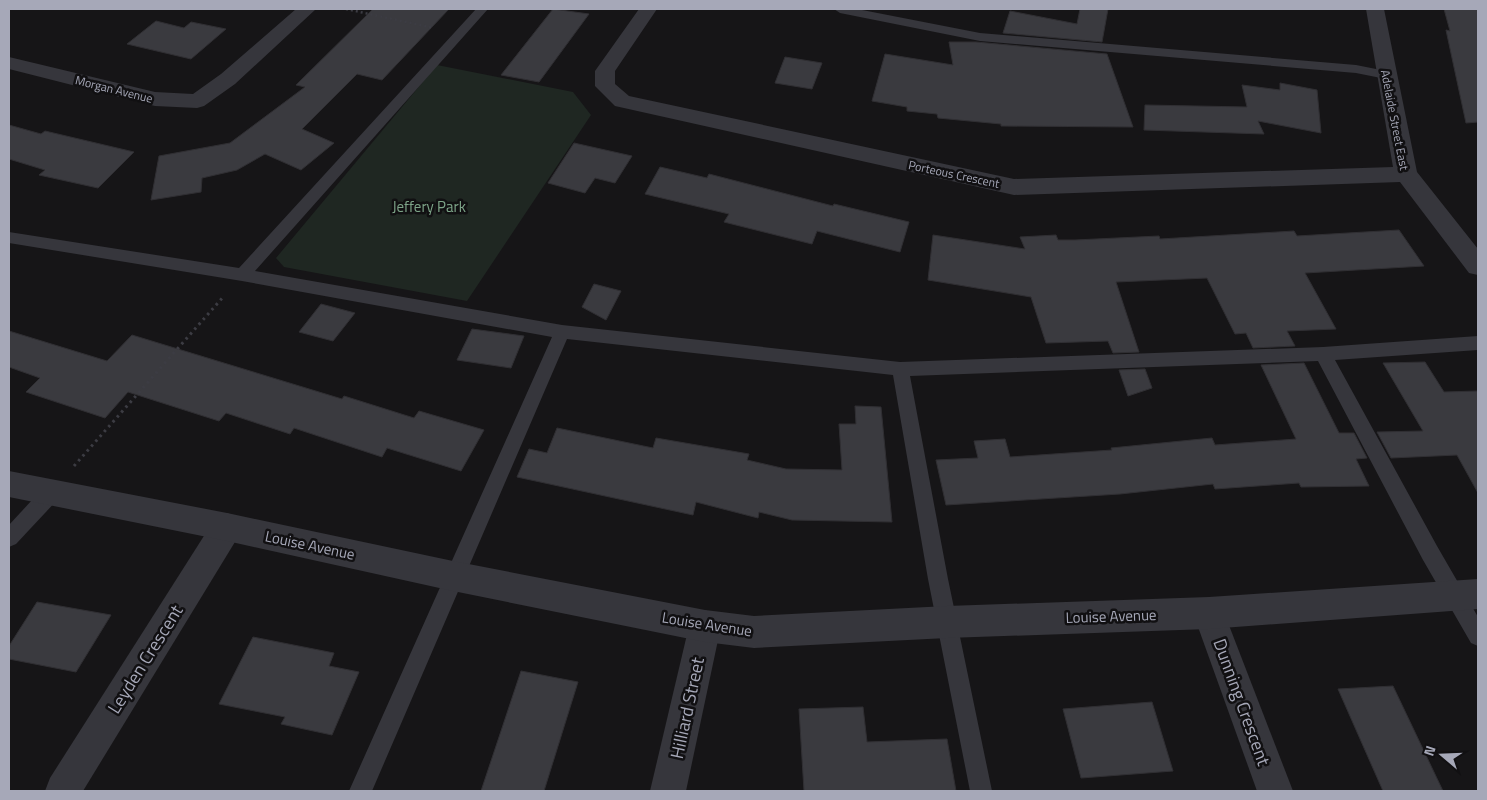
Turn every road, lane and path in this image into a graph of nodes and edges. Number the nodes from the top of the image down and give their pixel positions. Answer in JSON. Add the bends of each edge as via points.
{"nodes":[{"id":1,"x":307,"y":9,"type":"edge"},
{"id":2,"x":346,"y":9,"type":"edge"},
{"id":3,"x":482,"y":9,"type":"edge"},
{"id":4,"x":648,"y":9,"type":"edge"},
{"id":5,"x":840,"y":9,"type":"edge"},
{"id":6,"x":1375,"y":9,"type":"edge"},
{"id":7,"x":459,"y":33,"type":"junction"},
{"id":8,"x":9,"y":63,"type":"edge"},
{"id":9,"x":1386,"y":75,"type":"junction"},
{"id":10,"x":1406,"y":174,"type":"junction"},
{"id":11,"x":9,"y":237,"type":"edge"},
{"id":12,"x":1478,"y":266,"type":"edge"},
{"id":13,"x":242,"y":275,"type":"junction"},
{"id":14,"x":562,"y":332,"type":"junction"},
{"id":15,"x":1478,"y":343,"type":"edge"},
{"id":16,"x":1322,"y":354,"type":"junction"},
{"id":17,"x":900,"y":369,"type":"junction"},
{"id":18,"x":78,"y":461,"type":"dead end"},
{"id":19,"x":9,"y":484,"type":"edge"},
{"id":20,"x":52,"y":492,"type":"junction"},
{"id":21,"x":227,"y":527,"type":"junction"},
{"id":22,"x":9,"y":538,"type":"edge"},
{"id":23,"x":453,"y":576,"type":"junction"},
{"id":24,"x":1467,"y":594,"type":"edge"},
{"id":25,"x":1209,"y":613,"type":"junction"},
{"id":26,"x":947,"y":622,"type":"junction"},
{"id":27,"x":705,"y":626,"type":"junction"},
{"id":28,"x":1478,"y":636,"type":"edge"},
{"id":29,"x":63,"y":791,"type":"edge"},
{"id":30,"x":360,"y":791,"type":"edge"},
{"id":31,"x":668,"y":791,"type":"edge"},
{"id":32,"x":981,"y":791,"type":"edge"},
{"id":33,"x":1275,"y":791,"type":"edge"}],
"edges":[{"from":1,"to":8,"type":"street","name":"Morgan Avenue","via":[[228,79],[197,101],[155,100]]},
{"from":2,"to":7,"type":"path"},
{"from":3,"to":7,"type":"lane"},
{"from":4,"to":10,"type":"street","name":"Porteous Crescent","via":[[605,71],[605,86],[622,101],[1014,187]]},
{"from":5,"to":9,"type":"lane","via":[[980,37],[1356,69]]},
{"from":6,"to":9,"type":"street","name":"Adelaide Street East"},
{"from":7,"to":13,"type":"lane"},
{"from":9,"to":10,"type":"street","name":"Adelaide Street East"},
{"from":10,"to":12,"type":"street","name":"Adelaide Street East"},
{"from":11,"to":13,"type":"lane"},
{"from":13,"to":14,"type":"lane"},
{"from":13,"to":18,"type":"path"},
{"from":14,"to":17,"type":"lane"},
{"from":14,"to":23,"type":"lane"},
{"from":15,"to":16,"type":"lane"},
{"from":16,"to":17,"type":"lane"},
{"from":16,"to":24,"type":"lane","via":[[1430,553]]},
{"from":17,"to":26,"type":"lane"},
{"from":19,"to":20,"type":"street","name":"Louise Avenue"},
{"from":20,"to":21,"type":"street","name":"Louise Avenue"},
{"from":20,"to":22,"type":"lane"},
{"from":21,"to":23,"type":"street","name":"Louise Avenue"},
{"from":21,"to":29,"type":"street","name":"Leyden Crescent"},
{"from":23,"to":27,"type":"street","name":"Louise Avenue"},
{"from":23,"to":30,"type":"lane"},
{"from":24,"to":25,"type":"street","name":"Louise Avenue"},
{"from":24,"to":28,"type":"lane"},
{"from":25,"to":26,"type":"street","name":"Louise Avenue"},
{"from":25,"to":33,"type":"street","name":"Dunning Crescent"},
{"from":26,"to":27,"type":"street","name":"Louise Avenue","via":[[754,632]]},
{"from":26,"to":32,"type":"lane"},
{"from":27,"to":31,"type":"street","name":"Hilliard Street"}]}
